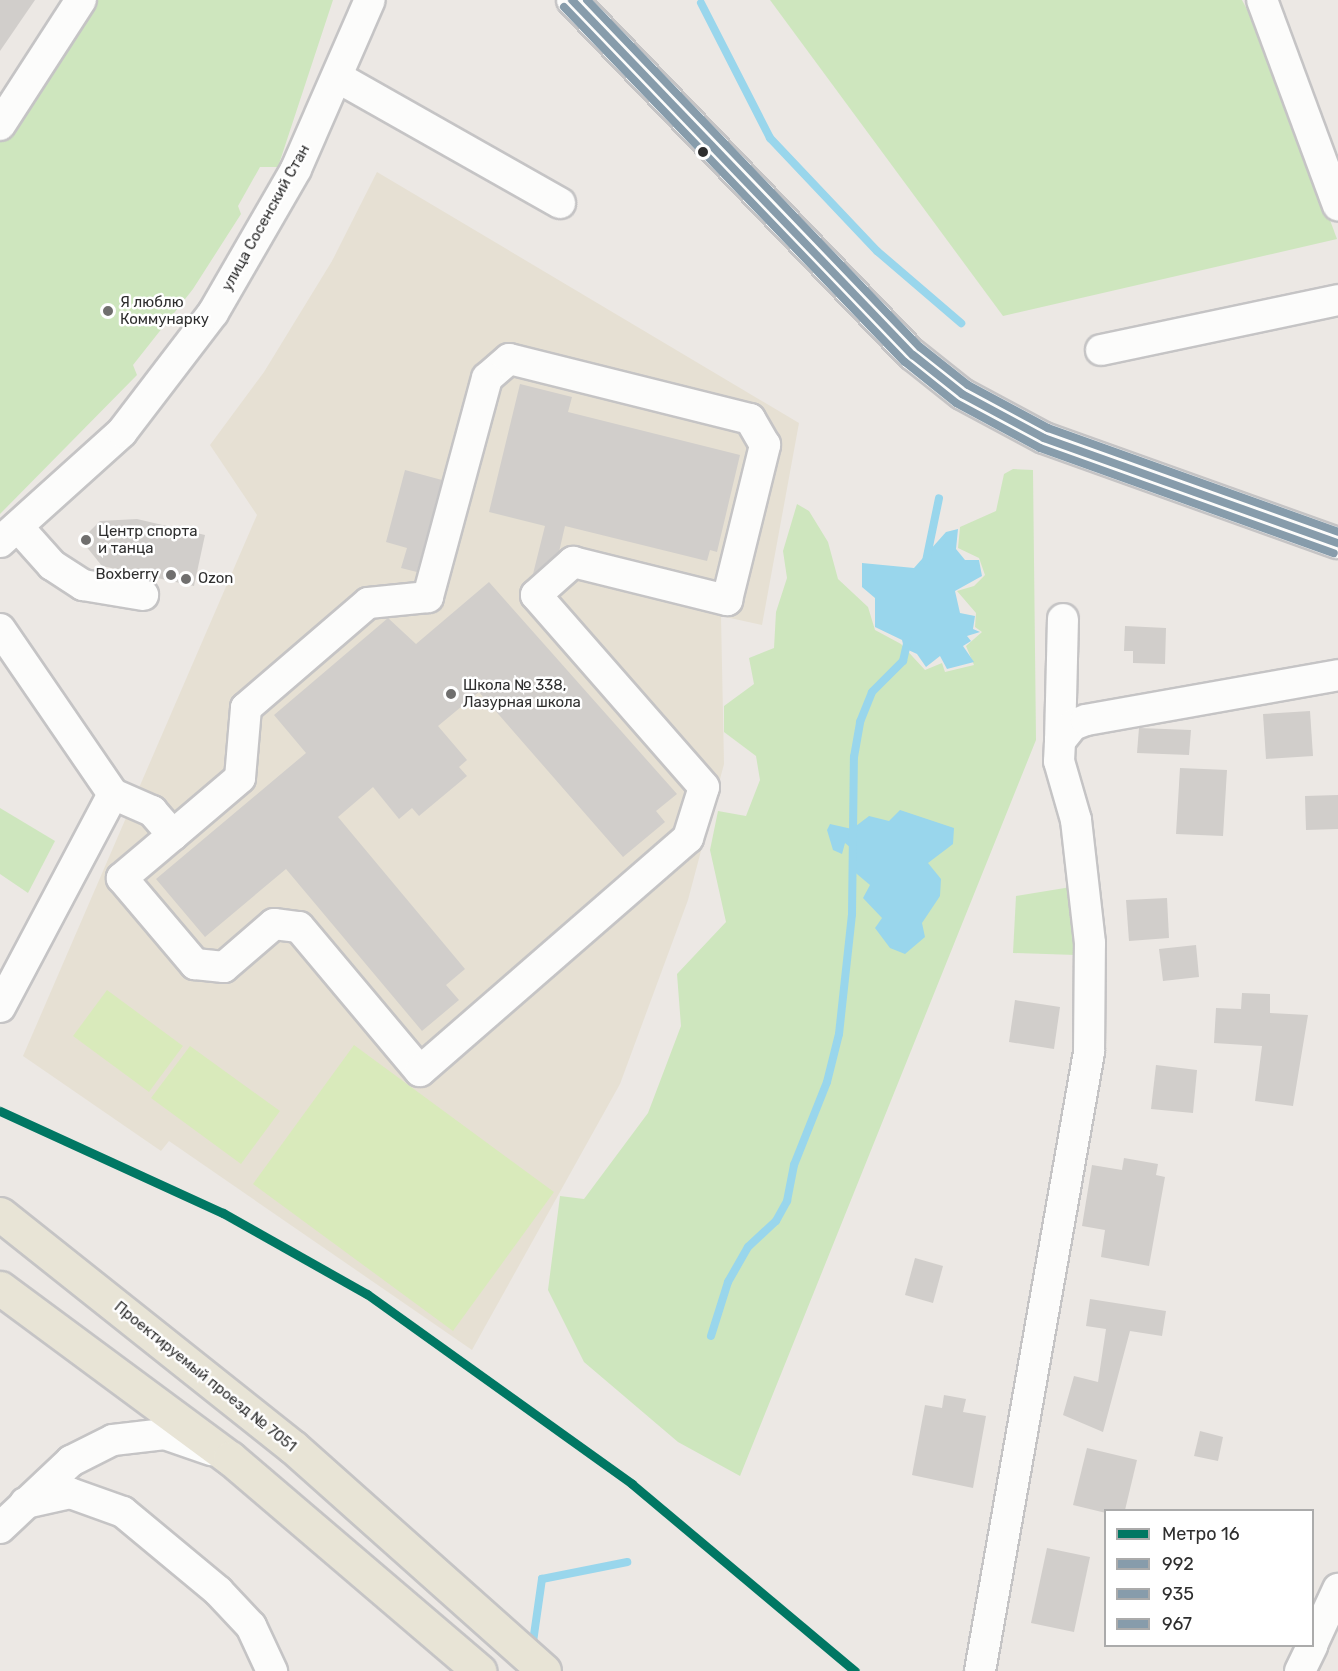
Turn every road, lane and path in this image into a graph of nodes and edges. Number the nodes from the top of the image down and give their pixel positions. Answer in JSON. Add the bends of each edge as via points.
{"nodes":[{"id":1,"x":81,"y":0,"type":"edge"},
{"id":2,"x":370,"y":0,"type":"edge"},
{"id":3,"x":572,"y":0,"type":"edge"},
{"id":4,"x":1262,"y":0,"type":"edge"},
{"id":5,"x":339,"y":78,"type":"junction"},
{"id":6,"x":0,"y":125,"type":"edge"},
{"id":7,"x":560,"y":203,"type":"dead end"},
{"id":8,"x":1338,"y":205,"type":"edge"},
{"id":9,"x":1338,"y":300,"type":"edge"},
{"id":10,"x":1101,"y":350,"type":"dead end"},
{"id":11,"x":9,"y":534,"type":"edge"},
{"id":12,"x":1338,"y":543,"type":"edge"},
{"id":13,"x":143,"y":595,"type":"dead end"},
{"id":14,"x":1063,"y":619,"type":"dead end"},
{"id":15,"x":0,"y":629,"type":"edge"},
{"id":16,"x":1338,"y":675,"type":"edge"},
{"id":17,"x":1060,"y":741,"type":"junction"},
{"id":18,"x":113,"y":794,"type":"junction"},
{"id":19,"x":173,"y":835,"type":"junction"},
{"id":20,"x":78,"y":859,"type":"junction"},
{"id":21,"x":122,"y":878,"type":"junction"},
{"id":22,"x":0,"y":1007,"type":"edge"},
{"id":23,"x":0,"y":1214,"type":"edge"},
{"id":24,"x":0,"y":1288,"type":"edge"},
{"id":25,"x":230,"y":1458,"type":"junction"},
{"id":26,"x":25,"y":1503,"type":"junction"},
{"id":27,"x":0,"y":1528,"type":"edge"},
{"id":28,"x":1338,"y":1589,"type":"edge"},
{"id":29,"x":1314,"y":1641,"type":"edge"},
{"id":30,"x":1311,"y":1647,"type":"edge"},
{"id":31,"x":981,"y":1669,"type":"edge"},
{"id":32,"x":272,"y":1671,"type":"edge"},
{"id":33,"x":479,"y":1671,"type":"edge"},
{"id":34,"x":544,"y":1671,"type":"edge"},
{"id":35,"x":1300,"y":1671,"type":"edge"}],
"edges":[{"from":1,"to":6,"type":"street"},
{"from":2,"to":5,"type":"street","name":"улица Сосенский Стан"},
{"from":3,"to":12,"type":"street","via":[[904,347],[962,394],[1044,438]]},
{"from":4,"to":8,"type":"street"},
{"from":5,"to":7,"type":"street"},
{"from":5,"to":11,"type":"street","name":"улица Сосенский Стан","via":[[280,201],[213,313],[122,432]]},
{"from":9,"to":10,"type":"street"},
{"from":11,"to":13,"type":"street","via":[[83,585]]},
{"from":14,"to":17,"type":"street"},
{"from":15,"to":18,"type":"street"},
{"from":16,"to":17,"type":"street","via":[[1086,720],[1073,725]]},
{"from":17,"to":31,"type":"street","via":[[1059,761],[1074,811],[1090,943],[1089,1052]]},
{"from":18,"to":19,"type":"street","via":[[153,811]]},
{"from":18,"to":20,"type":"street"},
{"from":19,"to":21,"type":"street"},
{"from":19,"to":21,"type":"street","via":[[240,778],[246,708],[368,603],[428,597],[487,378],[509,359],[750,419],[765,445],[728,600],[573,562],[536,596],[704,787],[688,838],[420,1071],[299,927],[274,924],[224,967],[195,964]]},
{"from":20,"to":21,"type":"street"},
{"from":20,"to":22,"type":"street"},
{"from":23,"to":34,"type":"main road","name":"Проектируемый проезд № 7051","via":[[407,1544]]},
{"from":24,"to":25,"type":"main road"},
{"from":25,"to":26,"type":"street","via":[[165,1434],[113,1440],[71,1461]]},
{"from":25,"to":33,"type":"main road"},
{"from":26,"to":27,"type":"street"},
{"from":26,"to":32,"type":"street","via":[[70,1493],[123,1512],[218,1591],[251,1626]]},
{"from":28,"to":29,"type":"street"},
{"from":30,"to":35,"type":"street"}]}
